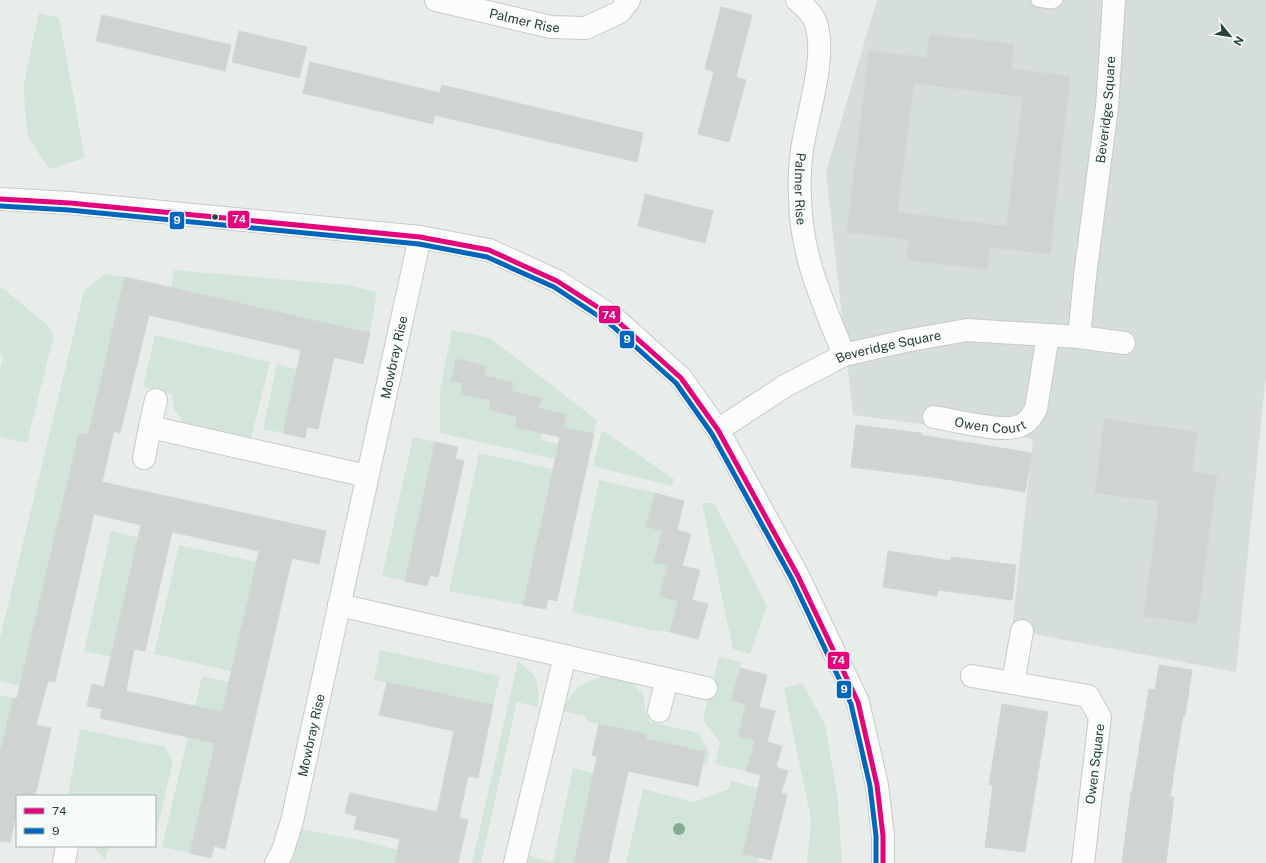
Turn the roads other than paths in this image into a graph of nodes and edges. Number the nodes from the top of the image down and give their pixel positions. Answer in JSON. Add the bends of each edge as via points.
{"nodes":[{"id":1,"x":436,"y":0,"type":"edge"},
{"id":2,"x":629,"y":0,"type":"edge"},
{"id":3,"x":797,"y":0,"type":"edge"},
{"id":4,"x":1038,"y":0,"type":"edge"},
{"id":5,"x":1056,"y":0,"type":"edge"},
{"id":6,"x":1114,"y":0,"type":"edge"},
{"id":7,"x":0,"y":199,"type":"edge"},
{"id":8,"x":420,"y":238,"type":"junction"},
{"id":9,"x":1048,"y":335,"type":"junction"},
{"id":10,"x":1079,"y":337,"type":"junction"},
{"id":11,"x":1124,"y":343,"type":"dead end"},
{"id":12,"x":844,"y":355,"type":"junction"},
{"id":13,"x":156,"y":400,"type":"dead end"},
{"id":14,"x":934,"y":417,"type":"dead end"},
{"id":15,"x":150,"y":426,"type":"junction"},
{"id":16,"x":718,"y":430,"type":"junction"},
{"id":17,"x":144,"y":458,"type":"dead end"},
{"id":18,"x":367,"y":476,"type":"junction"},
{"id":19,"x":339,"y":605,"type":"junction"},
{"id":20,"x":1022,"y":631,"type":"dead end"},
{"id":21,"x":565,"y":656,"type":"junction"},
{"id":22,"x":982,"y":673,"type":"dead end"},
{"id":23,"x":666,"y":679,"type":"junction"},
{"id":24,"x":1013,"y":683,"type":"junction"},
{"id":25,"x":706,"y":688,"type":"dead end"},
{"id":26,"x":659,"y":710,"type":"dead end"},
{"id":27,"x":276,"y":863,"type":"edge"},
{"id":28,"x":515,"y":863,"type":"edge"},
{"id":29,"x":883,"y":863,"type":"edge"},
{"id":30,"x":1083,"y":863,"type":"edge"}],
"edges":[{"from":1,"to":2,"type":"street","name":"Palmer Rise","via":[[552,27],[586,28],[620,12]]},
{"from":3,"to":12,"type":"street","name":"Palmer Rise","via":[[816,23],[818,48],[814,94],[802,149],[800,198],[805,248],[814,283]]},
{"from":4,"to":5,"type":"lane"},
{"from":6,"to":10,"type":"street","name":"Beveridge Square","via":[[1107,106]]},
{"from":7,"to":8,"type":"street","via":[[70,203]]},
{"from":8,"to":16,"type":"street","via":[[489,250],[558,281],[613,317],[681,378]]},
{"from":8,"to":18,"type":"street","name":"Mowbray Rise"},
{"from":9,"to":10,"type":"street","name":"Beveridge Square"},
{"from":9,"to":12,"type":"street","name":"Beveridge Square","via":[[967,330]]},
{"from":9,"to":14,"type":"street","name":"Owen Court","via":[[1036,409],[1025,423],[1007,429]]},
{"from":10,"to":11,"type":"street","name":"Beveridge Square"},
{"from":12,"to":16,"type":"street","name":"Beveridge Square","via":[[785,386]]},
{"from":13,"to":15,"type":"street"},
{"from":15,"to":17,"type":"street"},
{"from":15,"to":18,"type":"street"},
{"from":16,"to":29,"type":"street","via":[[798,576],[858,702],[877,785],[883,836]]},
{"from":18,"to":19,"type":"street","name":"Mowbray Rise"},
{"from":19,"to":21,"type":"street"},
{"from":19,"to":27,"type":"street","name":"Mowbray Rise","via":[[292,821],[282,853]]},
{"from":20,"to":24,"type":"street"},
{"from":21,"to":23,"type":"street"},
{"from":21,"to":28,"type":"street"},
{"from":22,"to":24,"type":"street","name":"Owen Square"},
{"from":23,"to":25,"type":"street"},
{"from":23,"to":26,"type":"street"},
{"from":24,"to":30,"type":"street","name":"Owen Square","via":[[1088,696],[1100,717]]}]}
